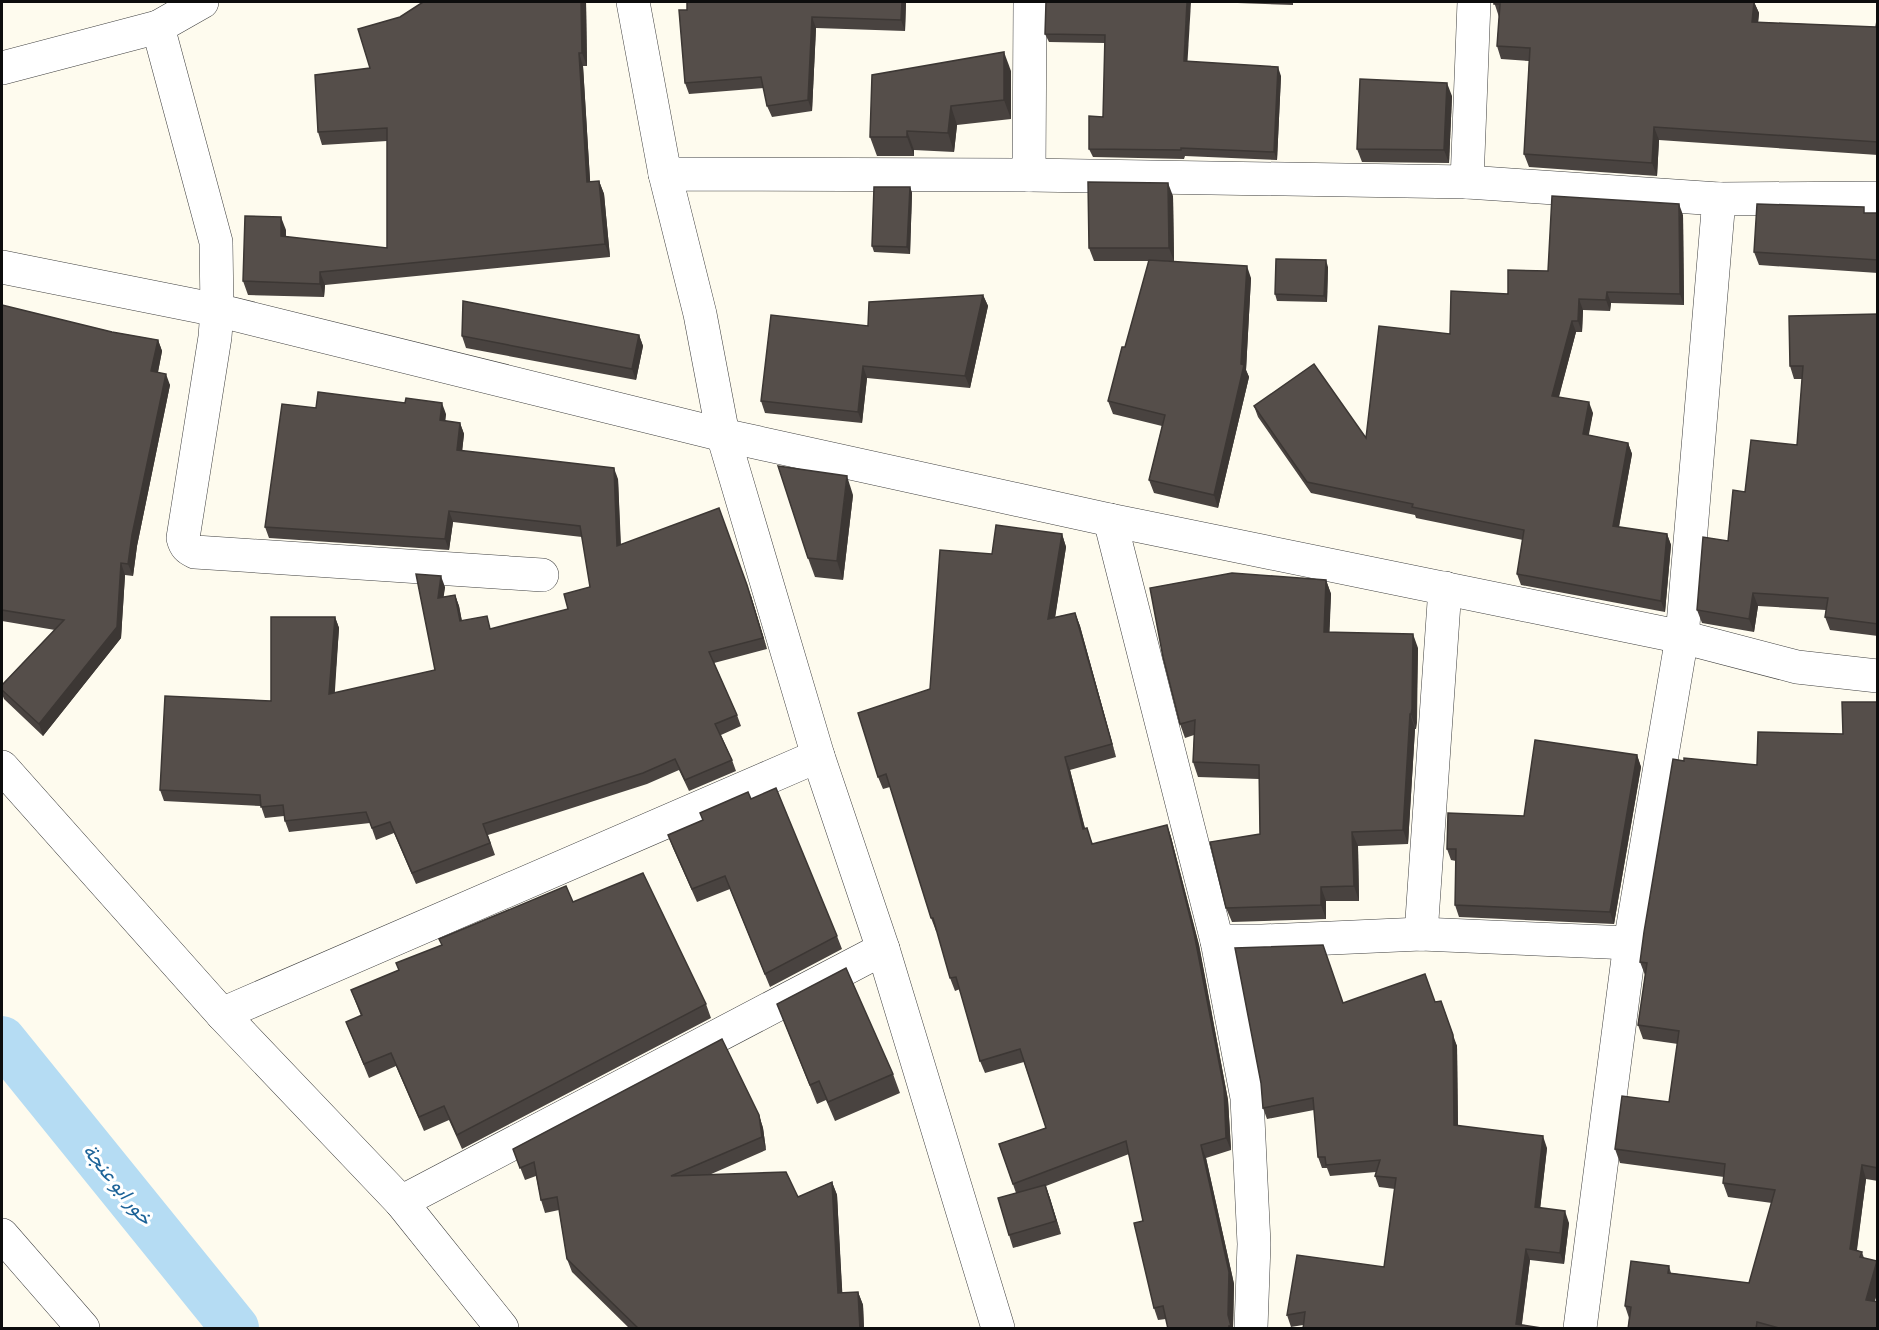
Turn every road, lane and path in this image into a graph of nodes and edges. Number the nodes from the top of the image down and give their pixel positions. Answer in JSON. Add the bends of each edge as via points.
{"nodes":[{"id":1,"x":201,"y":2,"type":"edge"},
{"id":2,"x":633,"y":2,"type":"edge"},
{"id":3,"x":1030,"y":2,"type":"edge"},
{"id":4,"x":1474,"y":2,"type":"edge"},
{"id":5,"x":159,"y":27,"type":"junction"},
{"id":6,"x":2,"y":68,"type":"edge"},
{"id":7,"x":665,"y":174,"type":"junction"},
{"id":8,"x":1029,"y":175,"type":"junction"},
{"id":9,"x":1467,"y":182,"type":"junction"},
{"id":10,"x":1878,"y":198,"type":"edge"},
{"id":11,"x":1719,"y":199,"type":"junction"},
{"id":12,"x":2,"y":267,"type":"edge"},
{"id":13,"x":217,"y":310,"type":"junction"},
{"id":14,"x":723,"y":435,"type":"junction"},
{"id":15,"x":1110,"y":520,"type":"junction"},
{"id":16,"x":542,"y":575,"type":"dead end"},
{"id":17,"x":1445,"y":588,"type":"junction"},
{"id":18,"x":1682,"y":637,"type":"junction"},
{"id":19,"x":1878,"y":676,"type":"edge"},
{"id":20,"x":818,"y":756,"type":"junction"},
{"id":21,"x":2,"y":767,"type":"edge"},
{"id":22,"x":1421,"y":934,"type":"junction"},
{"id":23,"x":1217,"y":941,"type":"junction"},
{"id":24,"x":1630,"y":943,"type":"junction"},
{"id":25,"x":883,"y":949,"type":"junction"},
{"id":26,"x":222,"y":1014,"type":"junction"},
{"id":27,"x":401,"y":1202,"type":"junction"},
{"id":28,"x":2,"y":1235,"type":"edge"},
{"id":29,"x":83,"y":1329,"type":"edge"},
{"id":30,"x":502,"y":1329,"type":"edge"},
{"id":31,"x":998,"y":1329,"type":"edge"},
{"id":32,"x":1251,"y":1329,"type":"edge"},
{"id":33,"x":1580,"y":1329,"type":"edge"}],
"edges":[{"from":1,"to":5,"type":"street"},
{"from":2,"to":7,"type":"street"},
{"from":3,"to":8,"type":"street"},
{"from":4,"to":9,"type":"street"},
{"from":5,"to":6,"type":"street"},
{"from":5,"to":13,"type":"street","via":[[216,242]]},
{"from":7,"to":8,"type":"street"},
{"from":7,"to":14,"type":"street","via":[[700,314]]},
{"from":8,"to":9,"type":"street"},
{"from":9,"to":11,"type":"street"},
{"from":10,"to":11,"type":"street"},
{"from":11,"to":18,"type":"street"},
{"from":12,"to":13,"type":"street"},
{"from":13,"to":14,"type":"street"},
{"from":13,"to":16,"type":"street","via":[[183,538],[189,549]]},
{"from":14,"to":15,"type":"street"},
{"from":14,"to":20,"type":"street"},
{"from":15,"to":17,"type":"street"},
{"from":15,"to":23,"type":"street"},
{"from":17,"to":18,"type":"street"},
{"from":17,"to":22,"type":"street"},
{"from":18,"to":19,"type":"street","via":[[1797,667]]},
{"from":18,"to":24,"type":"street"},
{"from":20,"to":25,"type":"street"},
{"from":20,"to":26,"type":"street"},
{"from":21,"to":26,"type":"street"},
{"from":22,"to":23,"type":"street"},
{"from":22,"to":24,"type":"street"},
{"from":23,"to":32,"type":"street","via":[[1247,1098],[1254,1244]]},
{"from":24,"to":33,"type":"street"},
{"from":25,"to":27,"type":"street"},
{"from":25,"to":31,"type":"street"},
{"from":26,"to":27,"type":"street"},
{"from":27,"to":30,"type":"street"},
{"from":28,"to":29,"type":"street"}]}
